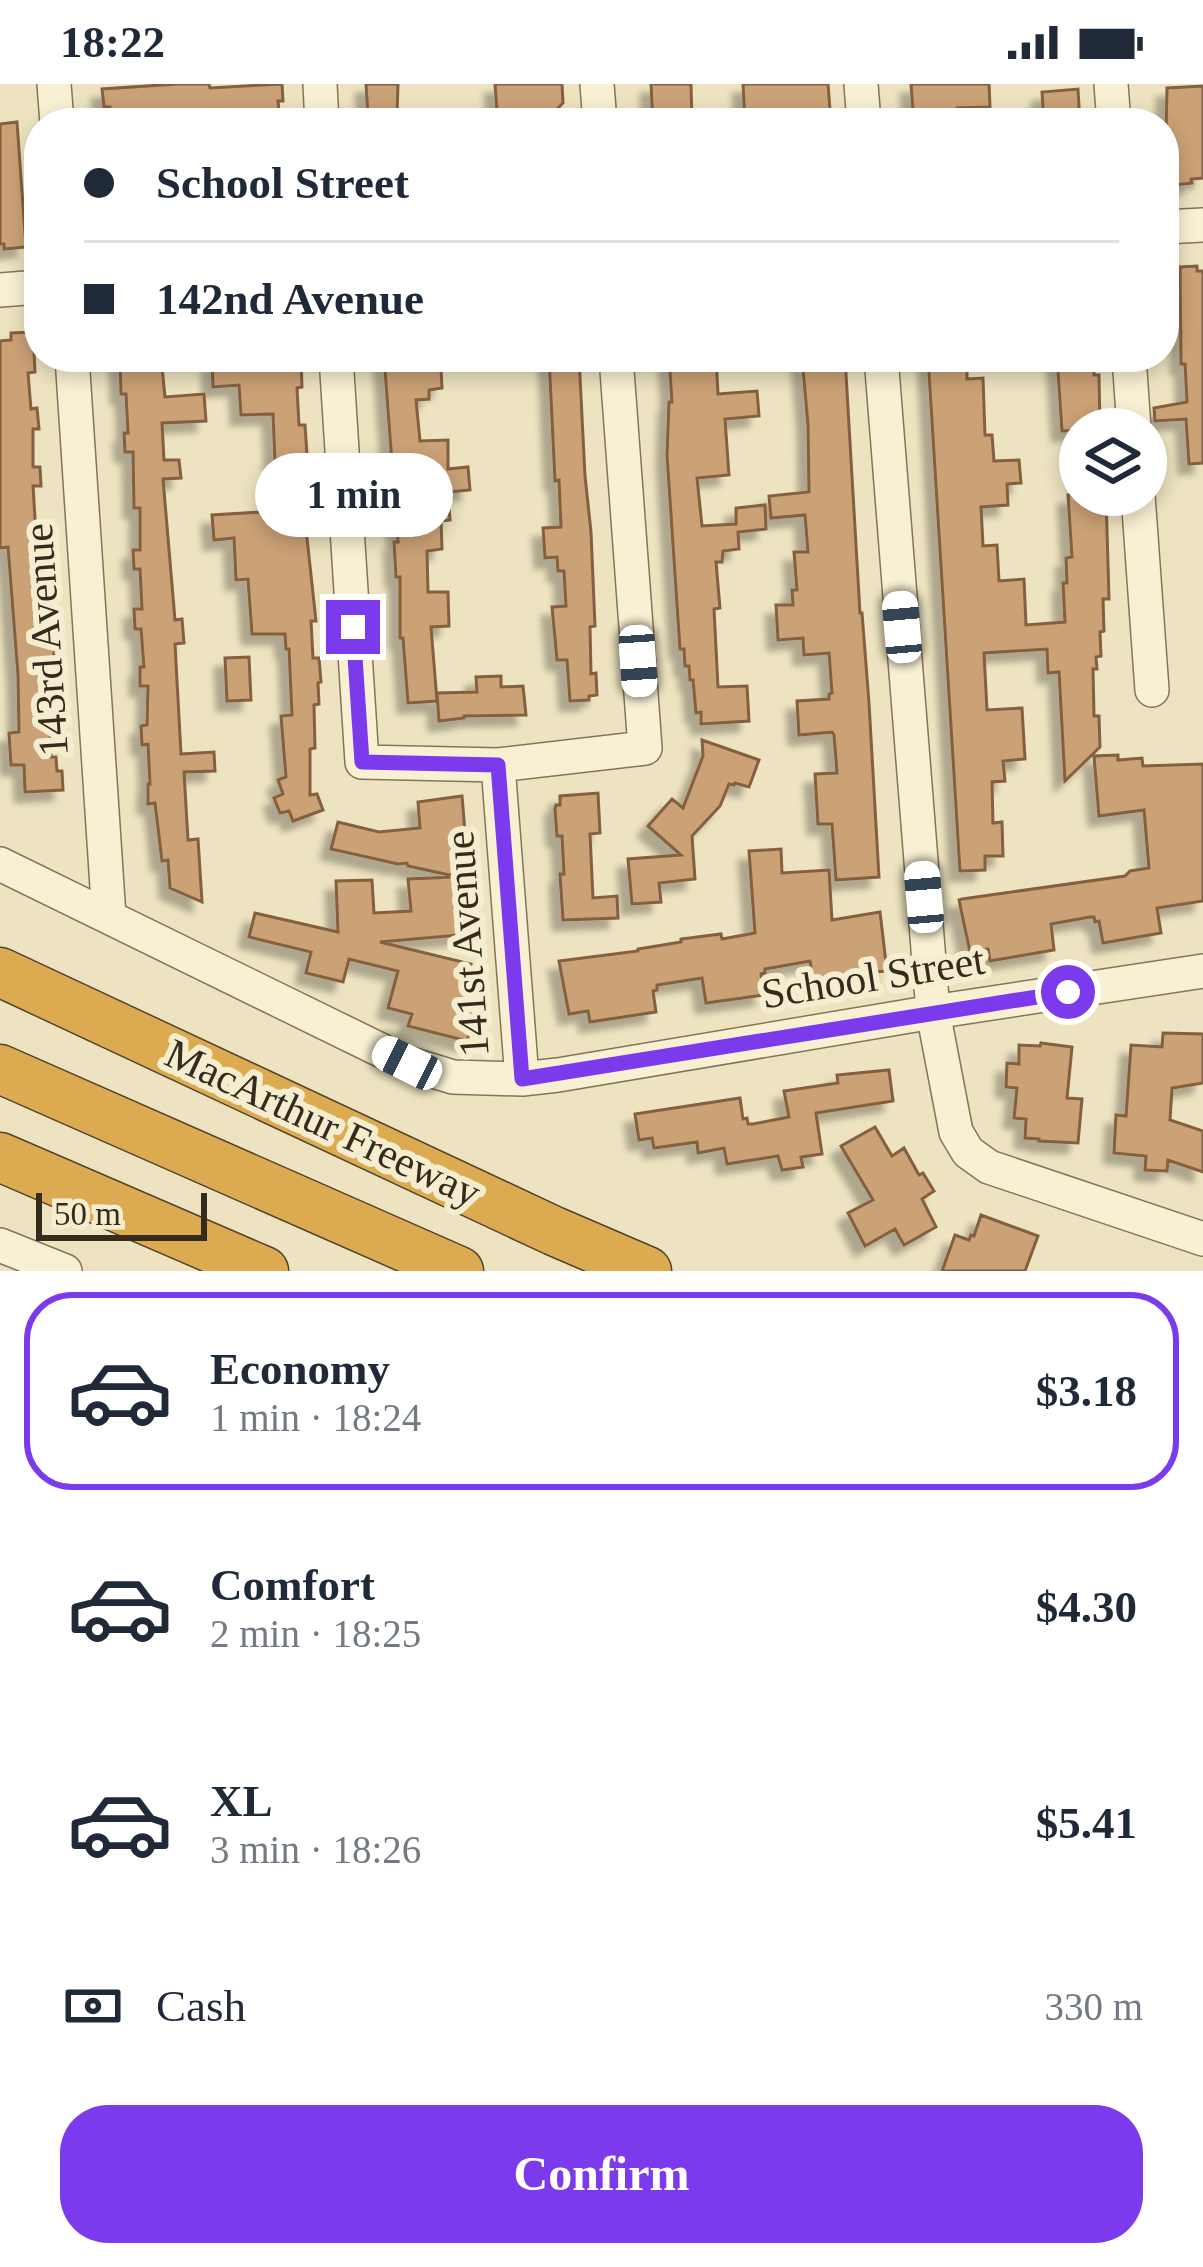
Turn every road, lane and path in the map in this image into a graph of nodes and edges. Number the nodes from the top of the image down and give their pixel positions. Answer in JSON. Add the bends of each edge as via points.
{"nodes":[{"id":1,"x":73,"y":372,"type":"edge"},
{"id":2,"x":337,"y":372,"type":"edge"},
{"id":3,"x":617,"y":372,"type":"edge"},
{"id":4,"x":881,"y":372,"type":"edge"},
{"id":5,"x":1130,"y":372,"type":"edge"},
{"id":6,"x":1133,"y":408,"type":"edge"},
{"id":7,"x":1140,"y":516,"type":"edge"},
{"id":8,"x":1152,"y":690,"type":"dead end"},
{"id":9,"x":498,"y":765,"type":"junction"},
{"id":10,"x":0,"y":864,"type":"edge"},
{"id":11,"x":109,"y":917,"type":"junction"},
{"id":12,"x":1203,"y":971,"type":"edge"},
{"id":13,"x":0,"y":972,"type":"edge"},
{"id":14,"x":933,"y":1012,"type":"junction"},
{"id":15,"x":0,"y":1069,"type":"edge"},
{"id":16,"x":522,"y":1079,"type":"junction"},
{"id":17,"x":0,"y":1157,"type":"edge"},
{"id":18,"x":1203,"y":1239,"type":"edge"},
{"id":19,"x":0,"y":1245,"type":"edge"},
{"id":20,"x":65,"y":1271,"type":"edge"},
{"id":21,"x":264,"y":1271,"type":"edge"},
{"id":22,"x":459,"y":1271,"type":"edge"},
{"id":23,"x":647,"y":1271,"type":"edge"}],
"edges":[{"from":1,"to":11,"type":"street","name":"143rd Avenue"},
{"from":2,"to":9,"type":"street","via":[[362,762]]},
{"from":3,"to":9,"type":"street","via":[[645,748]]},
{"from":4,"to":14,"type":"street"},
{"from":5,"to":6,"type":"street"},
{"from":7,"to":8,"type":"street"},
{"from":9,"to":16,"type":"street","name":"141st Avenue"},
{"from":10,"to":11,"type":"street"},
{"from":11,"to":16,"type":"street","via":[[407,1063],[453,1077]]},
{"from":12,"to":14,"type":"street","name":"School Street"},
{"from":13,"to":23,"type":"highway","name":"MacArthur Freeway"},
{"from":14,"to":16,"type":"street","name":"School Street"},
{"from":14,"to":18,"type":"street","via":[[956,1132],[968,1152],[989,1167]]},
{"from":15,"to":22,"type":"highway","name":"MacArthur Freeway"},
{"from":17,"to":21,"type":"highway"},
{"from":19,"to":20,"type":"street"}]}
